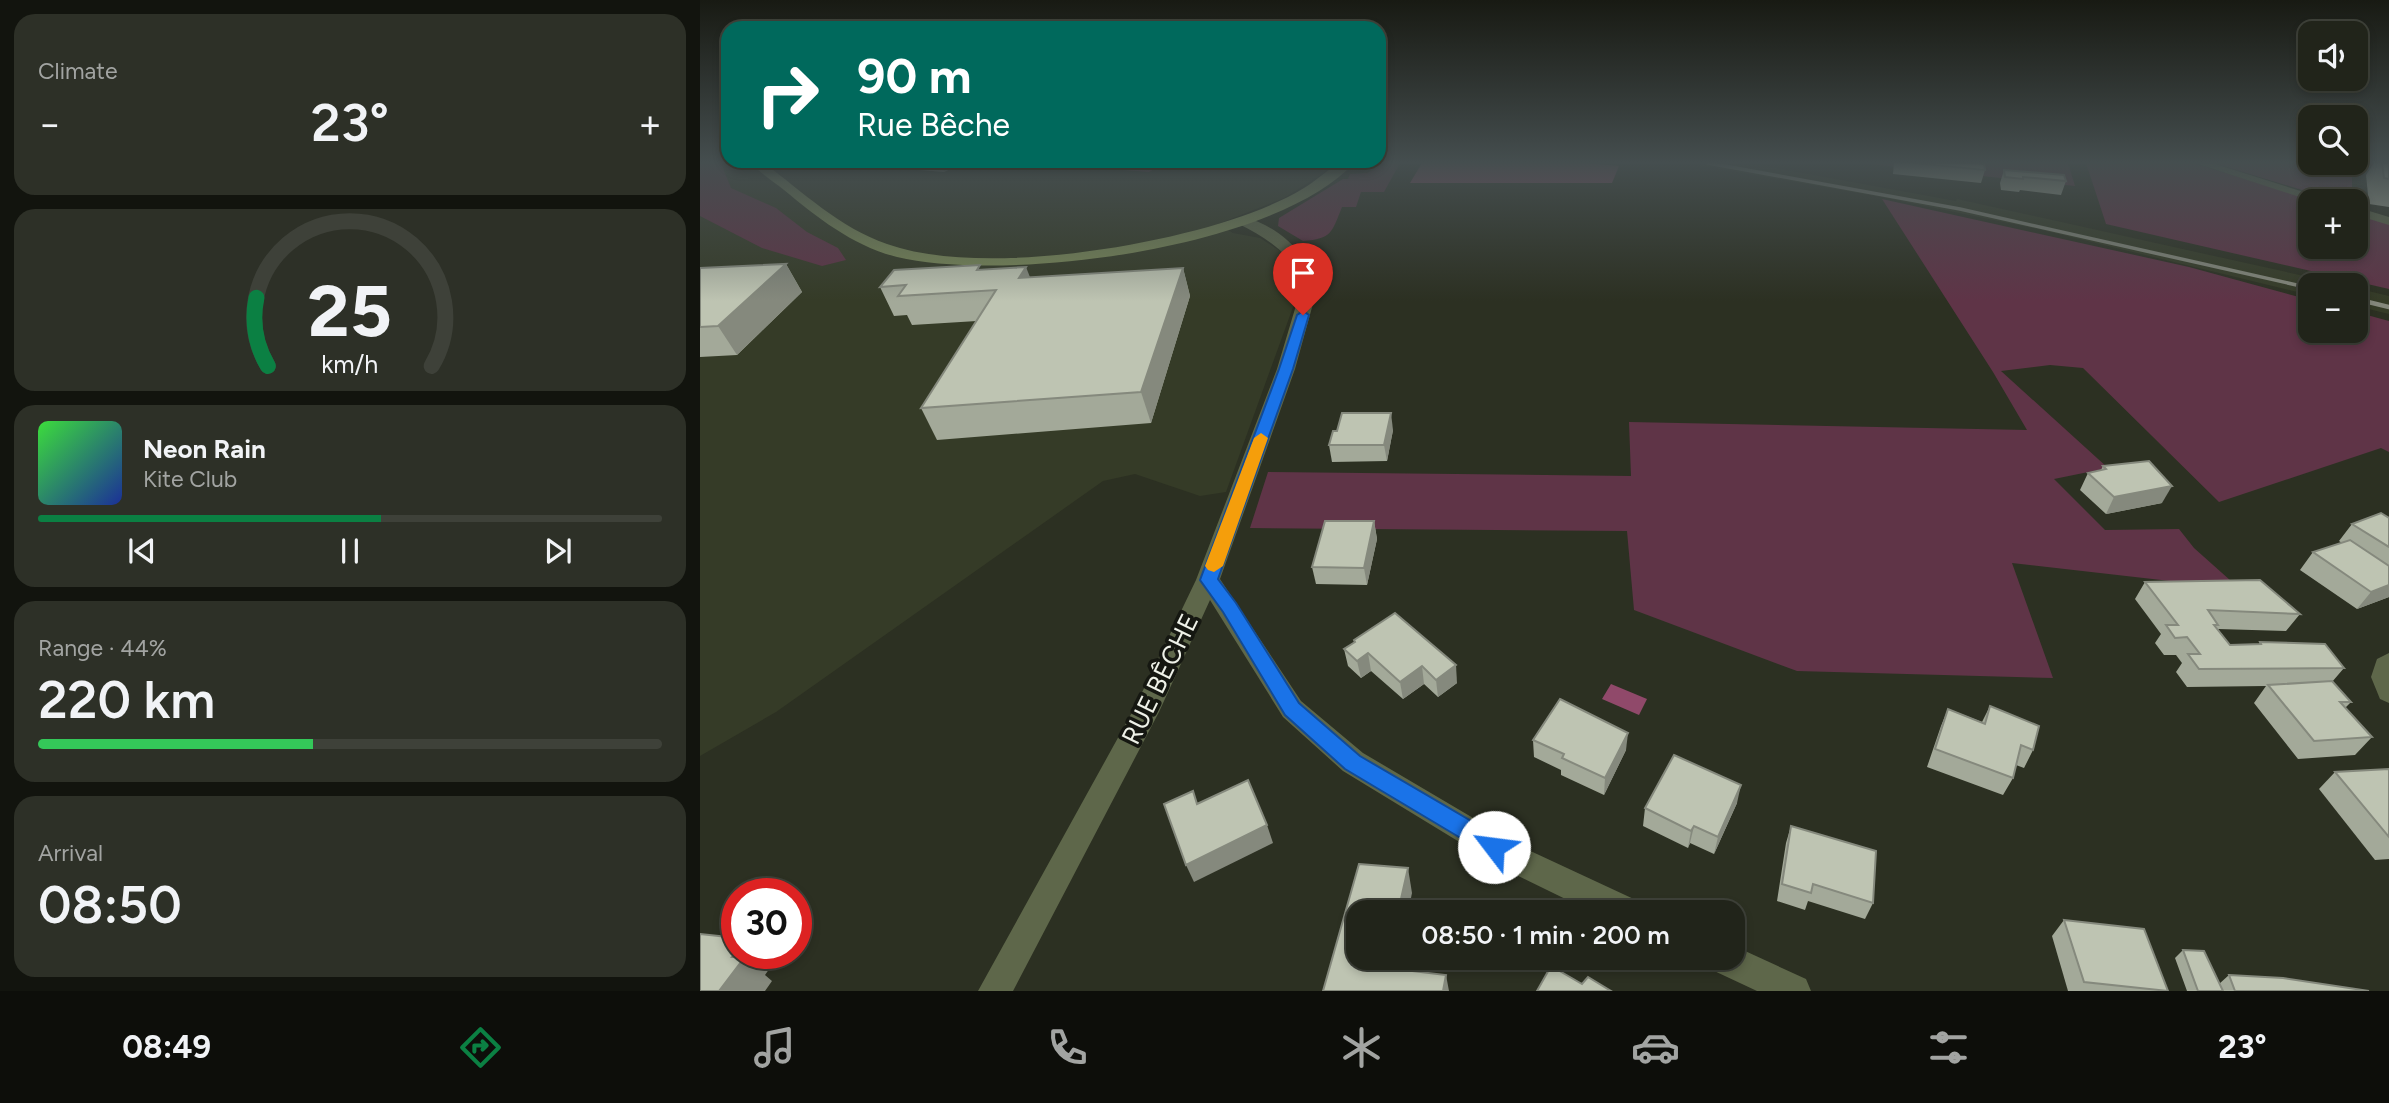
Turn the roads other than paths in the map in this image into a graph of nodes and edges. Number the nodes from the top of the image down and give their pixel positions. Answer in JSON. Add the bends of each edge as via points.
{"nodes":[{"id":1,"x":821,"y":209,"type":"edge"},
{"id":2,"x":1271,"y":209,"type":"edge"},
{"id":3,"x":2368,"y":215,"type":"edge"},
{"id":4,"x":1244,"y":221,"type":"junction"},
{"id":5,"x":2389,"y":221,"type":"edge"},
{"id":6,"x":1209,"y":580,"type":"junction"},
{"id":7,"x":2389,"y":663,"type":"edge"},
{"id":8,"x":2389,"y":691,"type":"edge"},
{"id":9,"x":1602,"y":900,"type":"edge"},
{"id":10,"x":1745,"y":968,"type":"edge"},
{"id":11,"x":995,"y":991,"type":"edge"},
{"id":12,"x":1794,"y":991,"type":"edge"}],
"edges":[{"from":1,"to":4,"type":"street","via":[[863,240],[899,253],[973,261],[1130,249]]},
{"from":2,"to":4,"type":"street"},
{"from":3,"to":5,"type":"street"},
{"from":4,"to":6,"type":"street","name":"RUE BÊCHE","via":[[1280,240],[1301,259],[1311,282],[1286,369]]},
{"from":6,"to":9,"type":"street","via":[[1292,709],[1353,762],[1513,858]]},
{"from":6,"to":11,"type":"street","name":"RUE BÊCHE","via":[[1146,712]]},
{"from":7,"to":8,"type":"street","via":[[2383,680]]},
{"from":10,"to":12,"type":"street"}]}
